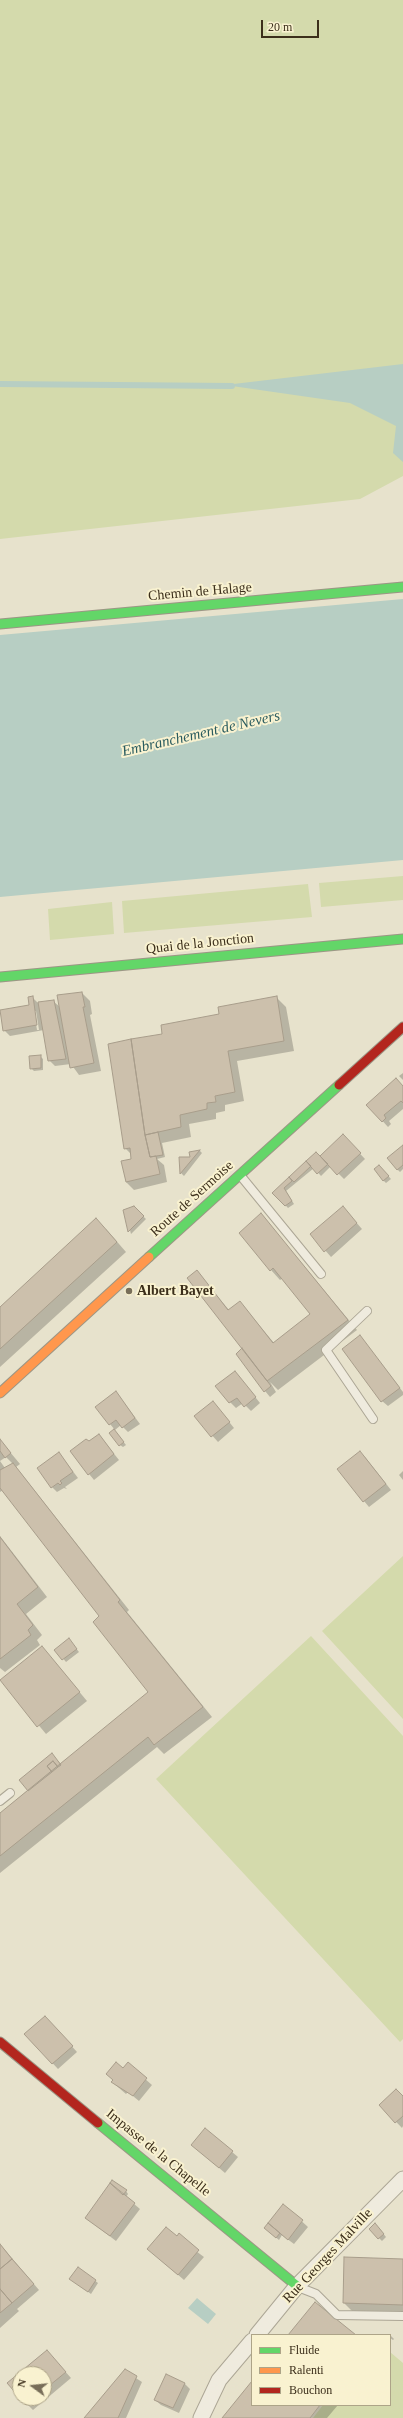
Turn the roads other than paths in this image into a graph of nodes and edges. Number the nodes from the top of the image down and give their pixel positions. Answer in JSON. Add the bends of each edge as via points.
{"nodes":[{"id":1,"x":403,"y":587,"type":"edge"},
{"id":2,"x":0,"y":624,"type":"edge"},
{"id":3,"x":403,"y":939,"type":"edge"},
{"id":4,"x":0,"y":977,"type":"edge"},
{"id":5,"x":403,"y":1027,"type":"edge"},
{"id":6,"x":239,"y":1175,"type":"junction"},
{"id":7,"x":321,"y":1274,"type":"dead end"},
{"id":8,"x":366,"y":1311,"type":"dead end"},
{"id":9,"x":0,"y":1393,"type":"edge"},
{"id":10,"x":373,"y":1419,"type":"dead end"},
{"id":11,"x":10,"y":1793,"type":"dead end"},
{"id":12,"x":0,"y":1801,"type":"edge"},
{"id":13,"x":0,"y":2042,"type":"edge"},
{"id":14,"x":403,"y":2179,"type":"edge"},
{"id":15,"x":298,"y":2286,"type":"junction"},
{"id":16,"x":403,"y":2316,"type":"edge"},
{"id":17,"x":258,"y":2334,"type":"edge"},
{"id":18,"x":251,"y":2342,"type":"edge"},
{"id":19,"x":201,"y":2418,"type":"edge"}],
"edges":[{"from":1,"to":2,"type":"street","name":"Chemin de Halage"},
{"from":3,"to":4,"type":"street","name":"Quai de la Jonction"},
{"from":5,"to":6,"type":"street","name":"Route de Sermoise"},
{"from":6,"to":7,"type":"lane"},
{"from":6,"to":9,"type":"street","name":"Route de Sermoise"},
{"from":8,"to":10,"type":"lane","via":[[326,1350]]},
{"from":11,"to":12,"type":"lane"},
{"from":13,"to":15,"type":"street","name":"Impasse de la Chapelle"},
{"from":14,"to":15,"type":"street","name":"Rue Georges Malville"},
{"from":15,"to":16,"type":"lane","via":[[316,2294],[337,2315]]},
{"from":15,"to":17,"type":"street","name":"Rue Georges Malville"},
{"from":18,"to":19,"type":"street","via":[[219,2380]]}]}
